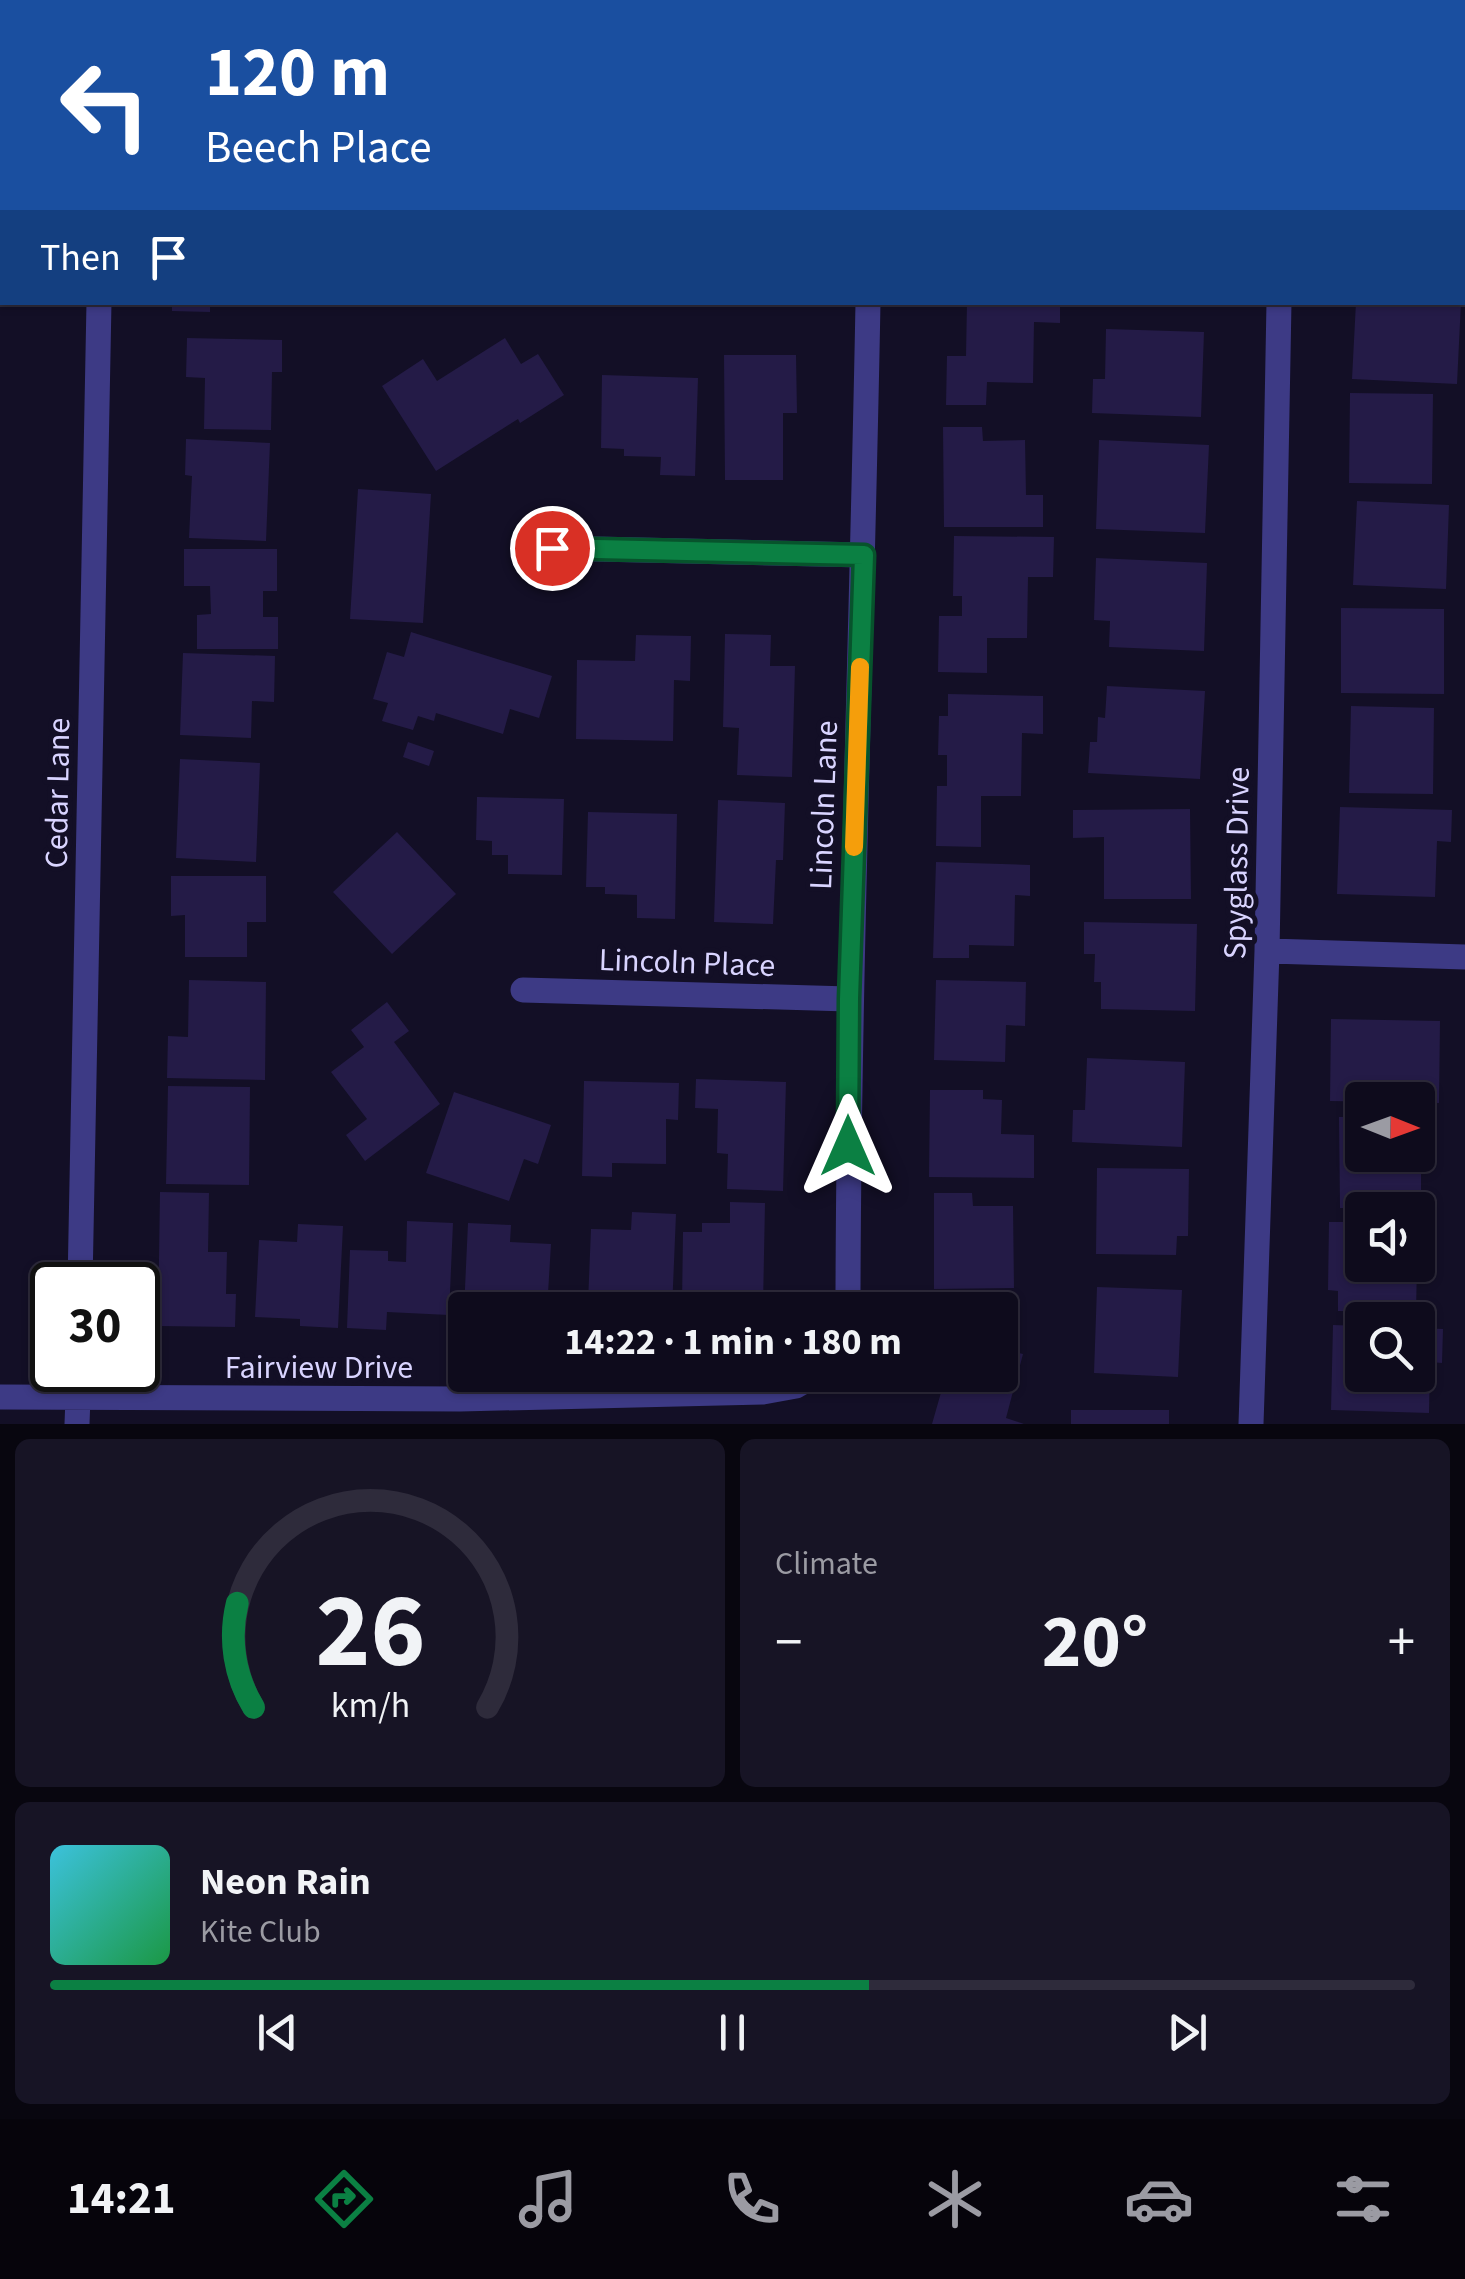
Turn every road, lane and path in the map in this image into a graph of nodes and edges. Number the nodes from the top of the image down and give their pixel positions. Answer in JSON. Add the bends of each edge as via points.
{"nodes":[{"id":1,"x":99,"y":305,"type":"edge"},
{"id":2,"x":868,"y":305,"type":"edge"},
{"id":3,"x":1279,"y":305,"type":"edge"},
{"id":4,"x":552,"y":548,"type":"dead end"},
{"id":5,"x":864,"y":555,"type":"junction"},
{"id":6,"x":1266,"y":951,"type":"junction"},
{"id":7,"x":1465,"y":956,"type":"edge"},
{"id":8,"x":523,"y":990,"type":"dead end"},
{"id":9,"x":849,"y":999,"type":"junction"},
{"id":10,"x":80,"y":1262,"type":"edge"},
{"id":11,"x":848,"y":1292,"type":"edge"},
{"id":12,"x":763,"y":1392,"type":"edge"},
{"id":13,"x":0,"y":1397,"type":"edge"},
{"id":14,"x":78,"y":1411,"type":"edge"},
{"id":15,"x":1252,"y":1424,"type":"edge"}],
"edges":[{"from":1,"to":10,"type":"street","name":"Cedar Lane"},
{"from":2,"to":5,"type":"street","name":"Lincoln Lane"},
{"from":3,"to":6,"type":"street","name":"Spyglass Drive"},
{"from":4,"to":5,"type":"street"},
{"from":5,"to":9,"type":"street","name":"Lincoln Lane"},
{"from":6,"to":7,"type":"street"},
{"from":6,"to":15,"type":"street","name":"Spyglass Drive"},
{"from":8,"to":9,"type":"street","name":"Lincoln Place"},
{"from":9,"to":11,"type":"street","name":"Lincoln Lane"},
{"from":12,"to":14,"type":"street","name":"Fairview Drive"},
{"from":13,"to":14,"type":"street","name":"Fairview Drive"}]}
